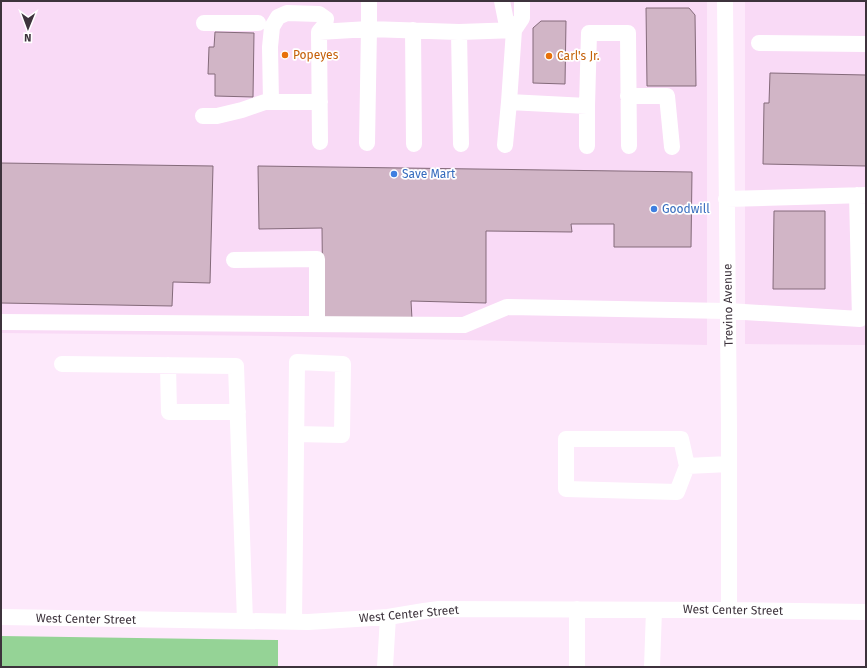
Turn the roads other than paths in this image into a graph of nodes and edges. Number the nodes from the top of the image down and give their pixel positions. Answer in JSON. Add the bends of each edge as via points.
{"nodes":[{"id":1,"x":369,"y":1,"type":"edge"},
{"id":2,"x":502,"y":1,"type":"edge"},
{"id":3,"x":522,"y":1,"type":"edge"},
{"id":4,"x":725,"y":1,"type":"edge"},
{"id":5,"x":204,"y":23,"type":"dead end"},
{"id":6,"x":258,"y":23,"type":"dead end"},
{"id":7,"x":369,"y":29,"type":"junction"},
{"id":8,"x":413,"y":30,"type":"junction"},
{"id":9,"x":514,"y":30,"type":"junction"},
{"id":10,"x":319,"y":32,"type":"junction"},
{"id":11,"x":459,"y":32,"type":"junction"},
{"id":12,"x":759,"y":42,"type":"dead end"},
{"id":13,"x":866,"y":44,"type":"edge"},
{"id":14,"x":628,"y":96,"type":"junction"},
{"id":15,"x":271,"y":102,"type":"junction"},
{"id":16,"x":320,"y":102,"type":"junction"},
{"id":17,"x":509,"y":102,"type":"junction"},
{"id":18,"x":587,"y":106,"type":"junction"},
{"id":19,"x":203,"y":116,"type":"dead end"},
{"id":20,"x":320,"y":142,"type":"dead end"},
{"id":21,"x":367,"y":143,"type":"dead end"},
{"id":22,"x":414,"y":144,"type":"dead end"},
{"id":23,"x":462,"y":144,"type":"dead end"},
{"id":24,"x":505,"y":145,"type":"dead end"},
{"id":25,"x":587,"y":146,"type":"dead end"},
{"id":26,"x":629,"y":146,"type":"dead end"},
{"id":27,"x":672,"y":147,"type":"dead end"},
{"id":28,"x":862,"y":195,"type":"edge"},
{"id":29,"x":726,"y":199,"type":"junction"},
{"id":30,"x":234,"y":260,"type":"dead end"},
{"id":31,"x":728,"y":311,"type":"junction"},
{"id":32,"x":1,"y":322,"type":"edge"},
{"id":33,"x":317,"y":324,"type":"junction"},
{"id":34,"x":62,"y":364,"type":"dead end"},
{"id":35,"x":168,"y":365,"type":"junction"},
{"id":36,"x":238,"y":412,"type":"junction"},
{"id":37,"x":296,"y":434,"type":"junction"},
{"id":38,"x":729,"y":464,"type":"junction"},
{"id":39,"x":687,"y":466,"type":"junction"},
{"id":40,"x":578,"y":609,"type":"junction"},
{"id":41,"x":654,"y":610,"type":"junction"},
{"id":42,"x":730,"y":610,"type":"junction"},
{"id":43,"x":866,"y":612,"type":"edge"},
{"id":44,"x":1,"y":617,"type":"edge"},
{"id":45,"x":388,"y":617,"type":"junction"},
{"id":46,"x":245,"y":621,"type":"junction"},
{"id":47,"x":294,"y":622,"type":"junction"},
{"id":48,"x":385,"y":667,"type":"edge"},
{"id":49,"x":577,"y":667,"type":"edge"},
{"id":50,"x":652,"y":667,"type":"edge"}],
"edges":[{"from":1,"to":7,"type":"street"},
{"from":2,"to":9,"type":"street","via":[[506,21]]},
{"from":3,"to":9,"type":"street","via":[[522,18]]},
{"from":4,"to":29,"type":"street","name":"Trevino Avenue"},
{"from":5,"to":6,"type":"street"},
{"from":7,"to":8,"type":"street"},
{"from":7,"to":10,"type":"street"},
{"from":7,"to":21,"type":"street"},
{"from":8,"to":11,"type":"street"},
{"from":8,"to":22,"type":"street"},
{"from":9,"to":11,"type":"street"},
{"from":9,"to":17,"type":"street"},
{"from":10,"to":15,"type":"street","via":[[326,19],[319,14],[287,13],[278,17],[272,27],[270,46]]},
{"from":10,"to":16,"type":"street"},
{"from":11,"to":23,"type":"street"},
{"from":12,"to":13,"type":"street"},
{"from":14,"to":18,"type":"street","via":[[628,33],[589,33]]},
{"from":14,"to":26,"type":"street"},
{"from":14,"to":27,"type":"street","via":[[667,96]]},
{"from":15,"to":16,"type":"street"},
{"from":15,"to":19,"type":"street","via":[[217,116]]},
{"from":16,"to":20,"type":"street"},
{"from":17,"to":18,"type":"street"},
{"from":17,"to":24,"type":"street"},
{"from":18,"to":25,"type":"street"},
{"from":28,"to":29,"type":"street"},
{"from":28,"to":31,"type":"street","via":[[860,319]]},
{"from":29,"to":31,"type":"street","name":"Trevino Avenue"},
{"from":30,"to":33,"type":"street","via":[[317,259]]},
{"from":31,"to":33,"type":"street","via":[[508,307],[464,325]]},
{"from":31,"to":38,"type":"street","name":"Trevino Avenue"},
{"from":32,"to":33,"type":"street"},
{"from":34,"to":35,"type":"street"},
{"from":35,"to":36,"type":"street","via":[[236,366]]},
{"from":35,"to":36,"type":"street","via":[[169,412]]},
{"from":36,"to":46,"type":"street"},
{"from":37,"to":37,"type":"street","via":[[297,362],[343,364],[342,435]]},
{"from":37,"to":47,"type":"street"},
{"from":38,"to":39,"type":"street"},
{"from":38,"to":42,"type":"street","name":"Trevino Avenue"},
{"from":39,"to":39,"type":"street","via":[[681,439],[566,440],[566,489],[677,492]]},
{"from":40,"to":41,"type":"street","name":"West Center Street"},
{"from":40,"to":45,"type":"street","name":"West Center Street","via":[[439,609]]},
{"from":40,"to":49,"type":"street"},
{"from":41,"to":42,"type":"street","name":"West Center Street"},
{"from":41,"to":50,"type":"street"},
{"from":42,"to":43,"type":"street","name":"West Center Street"},
{"from":44,"to":46,"type":"street","name":"West Center Street"},
{"from":45,"to":47,"type":"street","name":"West Center Street"},
{"from":45,"to":48,"type":"street"},
{"from":46,"to":47,"type":"street","name":"West Center Street"}]}
